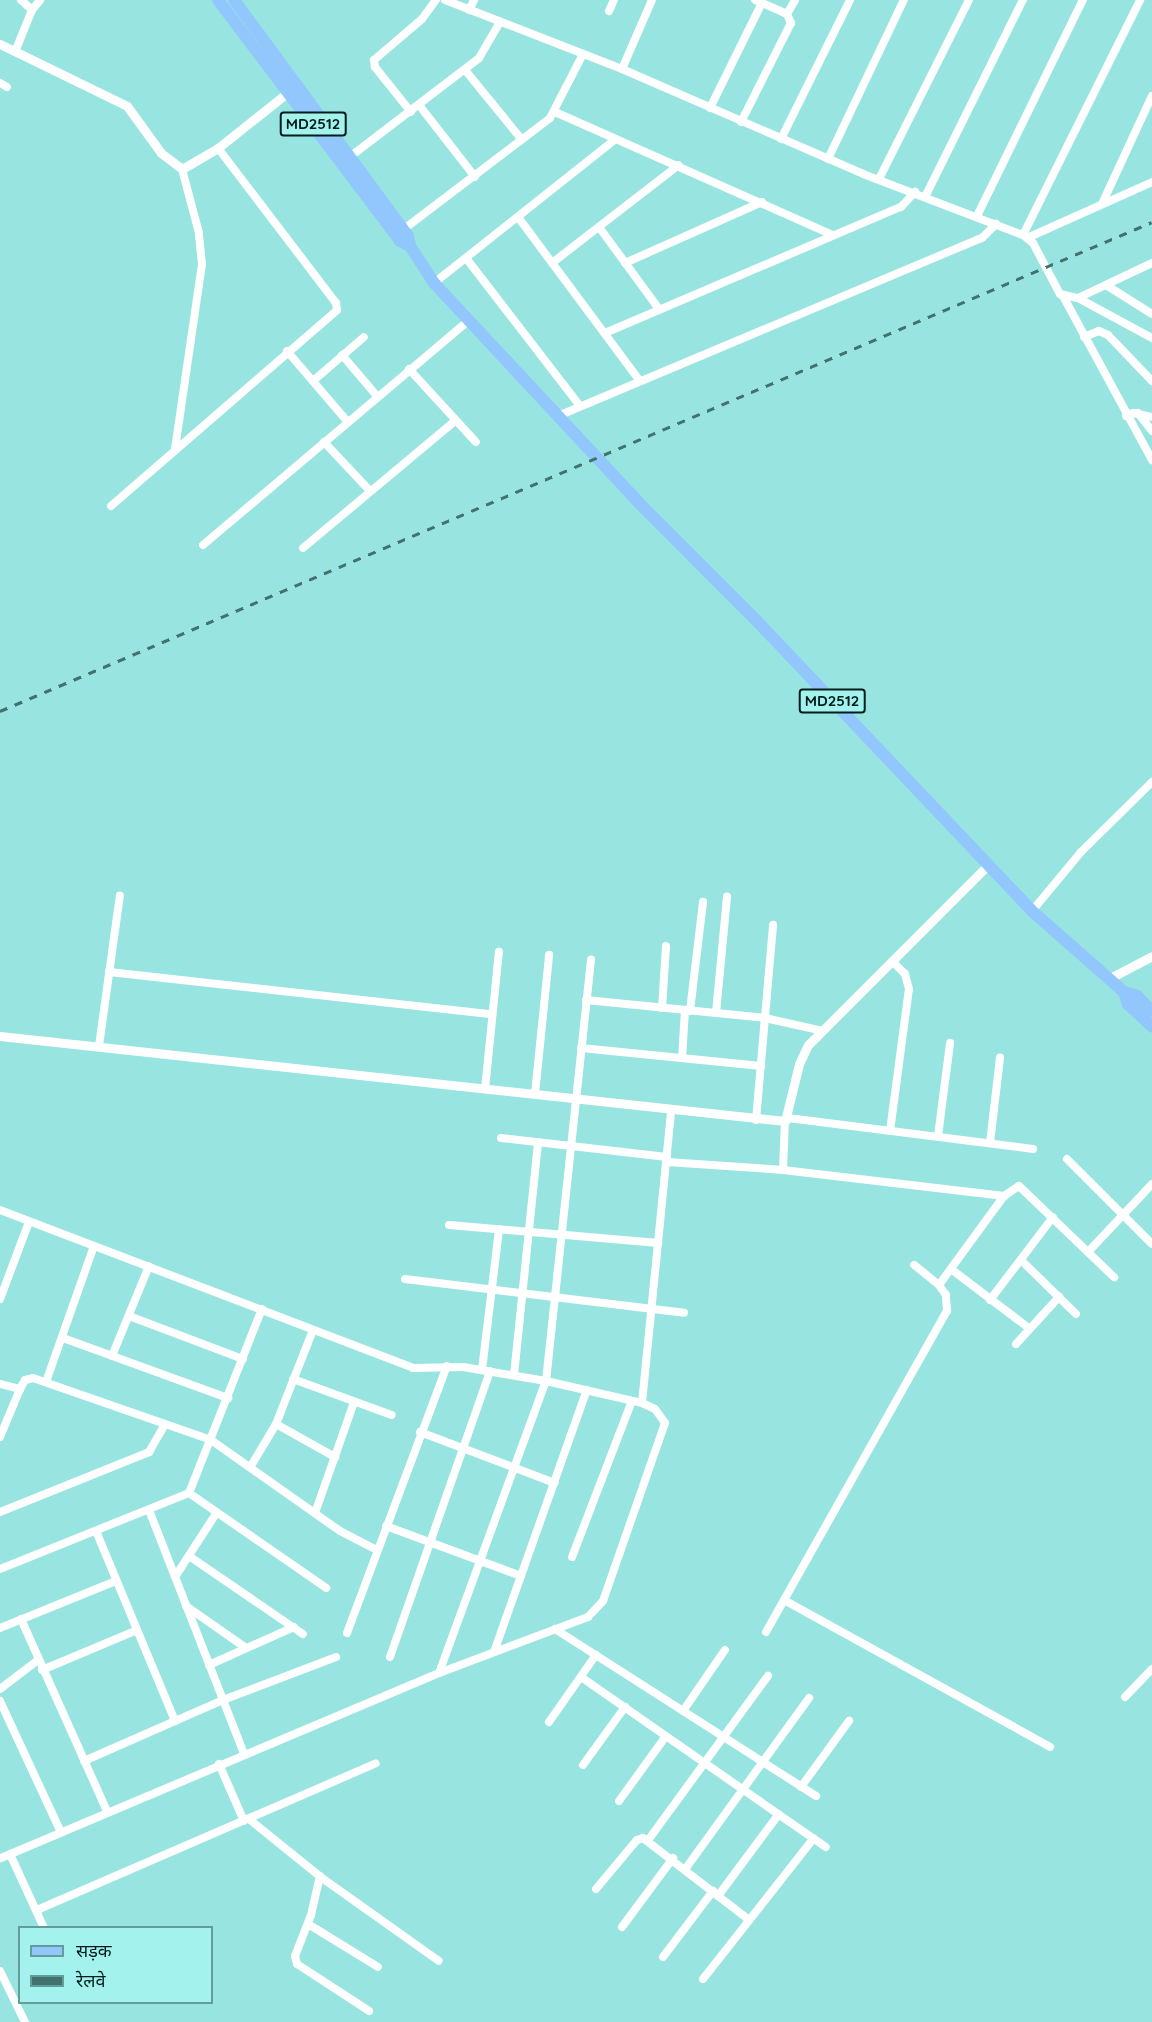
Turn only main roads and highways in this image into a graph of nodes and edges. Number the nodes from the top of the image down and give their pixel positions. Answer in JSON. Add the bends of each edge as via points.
{"nodes":[{"id":1,"x":218,"y":0,"type":"edge"},
{"id":2,"x":234,"y":0,"type":"edge"},
{"id":3,"x":293,"y":88,"type":"junction"},
{"id":4,"x":410,"y":246,"type":"junction"},
{"id":5,"x":1124,"y":992,"type":"junction"},
{"id":6,"x":1152,"y":1011,"type":"edge"},
{"id":7,"x":1152,"y":1026,"type":"edge"}],
"edges":[{"from":1,"to":3,"type":"main road","number":"MD2512"},
{"from":2,"to":3,"type":"main road","number":"MD2512"},
{"from":3,"to":4,"type":"main road","number":"MD2512","via":[[351,156],[404,229]]},
{"from":3,"to":4,"type":"main road","number":"MD2512","via":[[400,241]]},
{"from":4,"to":5,"type":"main road","number":"MD2512","via":[[434,283],[578,438],[1032,911]]},
{"from":5,"to":6,"type":"main road","number":"MD2512","via":[[1137,996]]},
{"from":5,"to":7,"type":"main road","number":"MD2512","via":[[1128,1004]]}]}
